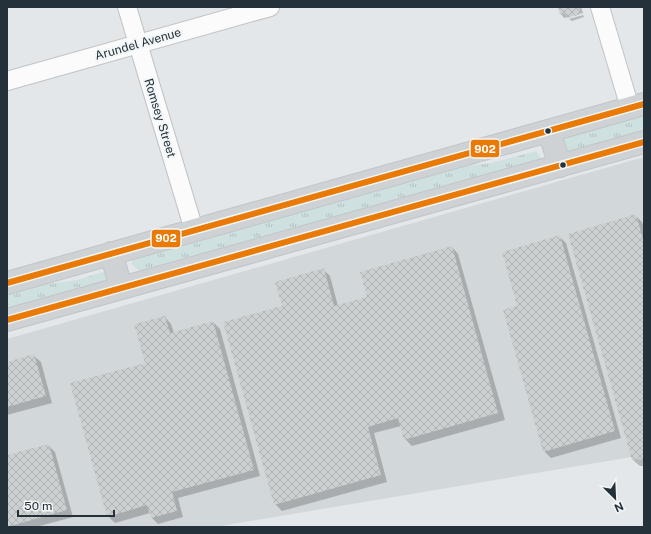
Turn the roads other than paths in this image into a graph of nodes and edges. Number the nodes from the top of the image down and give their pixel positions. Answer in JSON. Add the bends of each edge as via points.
{"nodes":[{"id":1,"x":127,"y":7,"type":"edge"},
{"id":2,"x":270,"y":7,"type":"edge"},
{"id":3,"x":600,"y":7,"type":"edge"},
{"id":4,"x":138,"y":44,"type":"junction"},
{"id":5,"x":7,"y":81,"type":"edge"},
{"id":6,"x":637,"y":106,"type":"edge"},
{"id":7,"x":549,"y":130,"type":"junction"},
{"id":8,"x":644,"y":142,"type":"edge"},
{"id":9,"x":560,"y":166,"type":"junction"},
{"id":10,"x":194,"y":230,"type":"junction"},
{"id":11,"x":111,"y":253,"type":"junction"},
{"id":12,"x":7,"y":283,"type":"edge"},
{"id":13,"x":121,"y":287,"type":"junction"},
{"id":14,"x":7,"y":320,"type":"edge"}],
"edges":[{"from":1,"to":4,"type":"street","name":"Romsey Street"},
{"from":2,"to":4,"type":"street","name":"Arundel Avenue"},
{"from":3,"to":6,"type":"street"},
{"from":4,"to":5,"type":"street","name":"Arundel Avenue"},
{"from":4,"to":10,"type":"street","name":"Romsey Street"},
{"from":6,"to":7,"type":"main road"},
{"from":7,"to":9,"type":"main road"},
{"from":7,"to":10,"type":"main road"},
{"from":8,"to":9,"type":"main road"},
{"from":9,"to":13,"type":"main road"},
{"from":10,"to":11,"type":"main road"},
{"from":11,"to":12,"type":"main road"},
{"from":11,"to":13,"type":"main road"},
{"from":13,"to":14,"type":"main road"}]}
